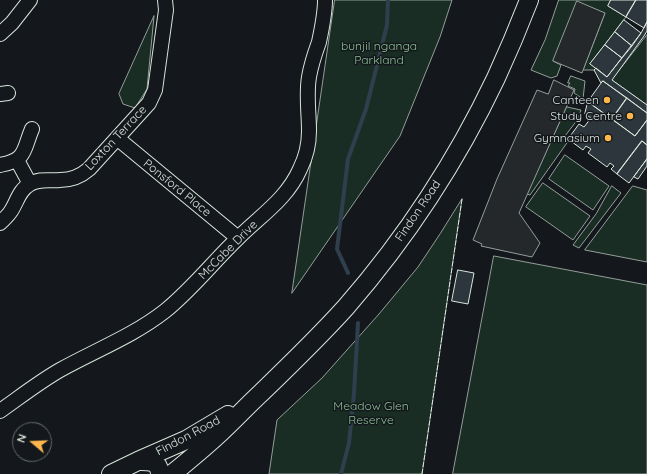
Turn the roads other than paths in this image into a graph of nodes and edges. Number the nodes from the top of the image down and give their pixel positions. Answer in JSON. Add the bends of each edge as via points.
{"nodes":[{"id":1,"x":30,"y":0,"type":"edge"},
{"id":2,"x":165,"y":0,"type":"edge"},
{"id":3,"x":325,"y":0,"type":"edge"},
{"id":4,"x":529,"y":0,"type":"edge"},
{"id":5,"x":0,"y":34,"type":"edge"},
{"id":6,"x":32,"y":129,"type":"dead end"},
{"id":7,"x":116,"y":138,"type":"junction"},
{"id":8,"x":17,"y":160,"type":"junction"},
{"id":9,"x":0,"y":165,"type":"edge"},
{"id":10,"x":30,"y":184,"type":"junction"},
{"id":11,"x":0,"y":223,"type":"edge"},
{"id":12,"x":238,"y":238,"type":"junction"},
{"id":13,"x":261,"y":392,"type":"junction"},
{"id":14,"x":0,"y":411,"type":"edge"},
{"id":15,"x":138,"y":461,"type":"junction"},
{"id":16,"x":111,"y":474,"type":"edge"},
{"id":17,"x":160,"y":474,"type":"edge"},
{"id":18,"x":172,"y":474,"type":"edge"}],
"edges":[{"from":1,"to":5,"type":"street"},
{"from":2,"to":7,"type":"street","name":"Loxton Terrace","via":[[166,10],[155,90],[149,103]]},
{"from":3,"to":12,"type":"street","name":"McCabe Drive","via":[[323,24],[309,76],[308,144],[301,168],[281,199]]},
{"from":4,"to":13,"type":"main road","name":"Findon Road","via":[[513,41],[483,103],[422,208],[345,307]]},
{"from":6,"to":8,"type":"street","via":[[25,150]]},
{"from":7,"to":10,"type":"street","name":"Loxton Terrace","via":[[83,174],[69,179],[43,180]]},
{"from":7,"to":12,"type":"street","name":"Ponsford Place"},
{"from":8,"to":9,"type":"street"},
{"from":8,"to":10,"type":"street"},
{"from":10,"to":11,"type":"street","via":[[19,194],[11,211]]},
{"from":12,"to":14,"type":"street","name":"McCabe Drive","via":[[166,310],[133,333],[59,370]]},
{"from":13,"to":15,"type":"main road","name":"Findon Road","via":[[186,440]]},
{"from":13,"to":18,"type":"main road","name":"Findon Road","via":[[219,434]]},
{"from":15,"to":16,"type":"main road","name":"Findon Road"},
{"from":15,"to":17,"type":"main road","via":[[155,463]]}]}
